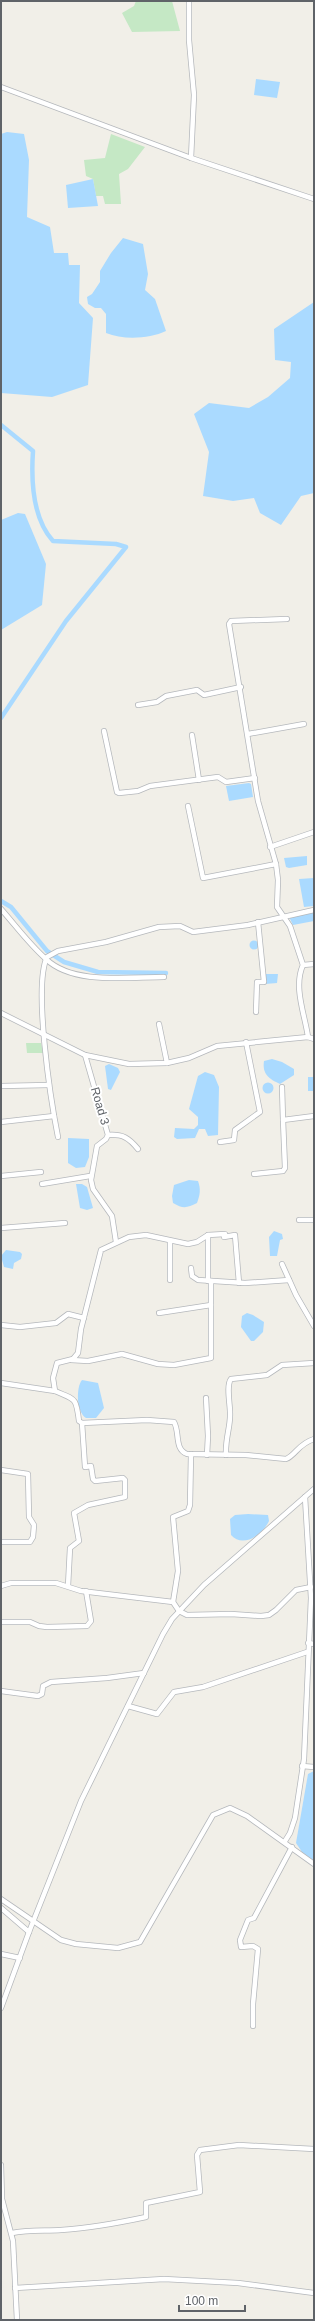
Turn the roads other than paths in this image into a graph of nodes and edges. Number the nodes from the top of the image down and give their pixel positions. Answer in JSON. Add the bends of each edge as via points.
{"nodes":[{"id":1,"x":189,"y":1,"type":"edge"},
{"id":2,"x":1,"y":86,"type":"edge"},
{"id":3,"x":190,"y":158,"type":"junction"},
{"id":4,"x":314,"y":199,"type":"edge"},
{"id":5,"x":287,"y":619,"type":"dead end"},
{"id":6,"x":241,"y":688,"type":"junction"},
{"id":7,"x":138,"y":705,"type":"dead end"},
{"id":8,"x":304,"y":724,"type":"dead end"},
{"id":9,"x":104,"y":731,"type":"dead end"},
{"id":10,"x":248,"y":734,"type":"junction"},
{"id":11,"x":192,"y":735,"type":"dead end"},
{"id":12,"x":254,"y":778,"type":"junction"},
{"id":13,"x":199,"y":780,"type":"junction"},
{"id":14,"x":188,"y":806,"type":"dead end"},
{"id":15,"x":314,"y":832,"type":"edge"},
{"id":16,"x":270,"y":847,"type":"junction"},
{"id":17,"x":276,"y":864,"type":"junction"},
{"id":18,"x":1,"y":909,"type":"edge"},
{"id":19,"x":314,"y":910,"type":"edge"},
{"id":20,"x":282,"y":917,"type":"junction"},
{"id":21,"x":258,"y":922,"type":"junction"},
{"id":22,"x":47,"y":958,"type":"junction"},
{"id":23,"x":314,"y":964,"type":"edge"},
{"id":24,"x":303,"y":965,"type":"junction"},
{"id":25,"x":164,"y":977,"type":"dead end"},
{"id":26,"x":1,"y":1012,"type":"edge"},
{"id":27,"x":256,"y":1012,"type":"dead end"},
{"id":28,"x":159,"y":1024,"type":"dead end"},
{"id":29,"x":44,"y":1034,"type":"junction"},
{"id":30,"x":308,"y":1037,"type":"junction"},
{"id":31,"x":314,"y":1039,"type":"edge"},
{"id":32,"x":246,"y":1042,"type":"junction"},
{"id":33,"x":85,"y":1055,"type":"junction"},
{"id":34,"x":167,"y":1063,"type":"junction"},
{"id":35,"x":49,"y":1085,"type":"junction"},
{"id":36,"x":1,"y":1086,"type":"edge"},
{"id":37,"x":282,"y":1087,"type":"dead end"},
{"id":38,"x":54,"y":1116,"type":"junction"},
{"id":39,"x":314,"y":1116,"type":"edge"},
{"id":40,"x":283,"y":1120,"type":"junction"},
{"id":41,"x":1,"y":1122,"type":"edge"},
{"id":42,"x":108,"y":1135,"type":"junction"},
{"id":43,"x":58,"y":1137,"type":"dead end"},
{"id":44,"x":220,"y":1142,"type":"dead end"},
{"id":45,"x":138,"y":1149,"type":"dead end"},
{"id":46,"x":41,"y":1172,"type":"dead end"},
{"id":47,"x":254,"y":1174,"type":"dead end"},
{"id":48,"x":1,"y":1176,"type":"edge"},
{"id":49,"x":90,"y":1176,"type":"junction"},
{"id":50,"x":42,"y":1184,"type":"dead end"},
{"id":51,"x":299,"y":1220,"type":"dead end"},
{"id":52,"x":314,"y":1220,"type":"edge"},
{"id":53,"x":65,"y":1223,"type":"dead end"},
{"id":54,"x":1,"y":1228,"type":"edge"},
{"id":55,"x":208,"y":1235,"type":"junction"},
{"id":56,"x":170,"y":1241,"type":"junction"},
{"id":57,"x":116,"y":1242,"type":"junction"},
{"id":58,"x":282,"y":1264,"type":"dead end"},
{"id":59,"x":191,"y":1268,"type":"dead end"},
{"id":60,"x":170,"y":1280,"type":"dead end"},
{"id":61,"x":289,"y":1280,"type":"junction"},
{"id":62,"x":209,"y":1281,"type":"junction"},
{"id":63,"x":239,"y":1283,"type":"junction"},
{"id":64,"x":211,"y":1305,"type":"junction"},
{"id":65,"x":159,"y":1313,"type":"dead end"},
{"id":66,"x":84,"y":1318,"type":"junction"},
{"id":67,"x":1,"y":1325,"type":"edge"},
{"id":68,"x":314,"y":1326,"type":"edge"},
{"id":69,"x":69,"y":1360,"type":"junction"},
{"id":70,"x":314,"y":1363,"type":"edge"},
{"id":71,"x":1,"y":1383,"type":"edge"},
{"id":72,"x":55,"y":1391,"type":"junction"},
{"id":73,"x":206,"y":1398,"type":"dead end"},
{"id":74,"x":82,"y":1423,"type":"junction"},
{"id":75,"x":314,"y":1439,"type":"edge"},
{"id":76,"x":190,"y":1454,"type":"junction"},
{"id":77,"x":207,"y":1455,"type":"junction"},
{"id":78,"x":226,"y":1455,"type":"junction"},
{"id":79,"x":1,"y":1470,"type":"edge"},
{"id":80,"x":314,"y":1489,"type":"edge"},
{"id":81,"x":305,"y":1497,"type":"junction"},
{"id":82,"x":1,"y":1542,"type":"edge"},
{"id":83,"x":1,"y":1586,"type":"edge"},
{"id":84,"x":68,"y":1586,"type":"junction"},
{"id":85,"x":311,"y":1587,"type":"junction"},
{"id":86,"x":86,"y":1591,"type":"junction"},
{"id":87,"x":173,"y":1602,"type":"junction"},
{"id":88,"x":179,"y":1611,"type":"junction"},
{"id":89,"x":1,"y":1622,"type":"edge"},
{"id":90,"x":308,"y":1643,"type":"junction"},
{"id":91,"x":314,"y":1644,"type":"edge"},
{"id":92,"x":307,"y":1652,"type":"junction"},
{"id":93,"x":144,"y":1673,"type":"junction"},
{"id":94,"x":1,"y":1691,"type":"edge"},
{"id":95,"x":128,"y":1706,"type":"junction"},
{"id":96,"x":302,"y":1766,"type":"junction"},
{"id":97,"x":314,"y":1767,"type":"edge"},
{"id":98,"x":285,"y":1841,"type":"junction"},
{"id":99,"x":292,"y":1847,"type":"junction"},
{"id":100,"x":314,"y":1864,"type":"edge"},
{"id":101,"x":1,"y":1899,"type":"edge"},
{"id":102,"x":1,"y":1908,"type":"edge"},
{"id":103,"x":34,"y":1923,"type":"junction"},
{"id":104,"x":29,"y":1932,"type":"junction"},
{"id":105,"x":1,"y":1954,"type":"edge"},
{"id":106,"x":20,"y":1958,"type":"junction"},
{"id":107,"x":1,"y":2008,"type":"edge"},
{"id":108,"x":253,"y":2026,"type":"dead end"},
{"id":109,"x":314,"y":2149,"type":"edge"},
{"id":110,"x":1,"y":2165,"type":"edge"},
{"id":111,"x":12,"y":2233,"type":"junction"},
{"id":112,"x":15,"y":2288,"type":"junction"},
{"id":113,"x":314,"y":2293,"type":"edge"},
{"id":114,"x":17,"y":2320,"type":"edge"}],
"edges":[{"from":1,"to":3,"type":"street","via":[[189,40],[194,96]]},
{"from":2,"to":3,"type":"street"},
{"from":3,"to":4,"type":"street"},
{"from":5,"to":6,"type":"street","via":[[230,622]]},
{"from":6,"to":7,"type":"street","via":[[204,695],[197,690]]},
{"from":6,"to":10,"type":"street"},
{"from":8,"to":10,"type":"street"},
{"from":9,"to":13,"type":"street","via":[[119,794],[150,786]]},
{"from":10,"to":12,"type":"street"},
{"from":11,"to":13,"type":"street"},
{"from":12,"to":13,"type":"street","via":[[226,782],[218,778]]},
{"from":12,"to":16,"type":"street"},
{"from":14,"to":17,"type":"street","via":[[203,878]]},
{"from":15,"to":16,"type":"street"},
{"from":16,"to":17,"type":"street"},
{"from":17,"to":20,"type":"street","via":[[276,904]]},
{"from":18,"to":22,"type":"street"},
{"from":19,"to":20,"type":"street"},
{"from":20,"to":21,"type":"street"},
{"from":20,"to":24,"type":"street","via":[[290,926]]},
{"from":21,"to":22,"type":"street","via":[[193,932],[175,926],[159,927],[106,942],[55,952]]},
{"from":21,"to":27,"type":"street","via":[[264,982],[257,982]]},
{"from":22,"to":25,"type":"street","via":[[56,967],[78,976]]},
{"from":22,"to":29,"type":"street","via":[[43,980]]},
{"from":23,"to":24,"type":"street"},
{"from":24,"to":30,"type":"street","via":[[300,1003]]},
{"from":26,"to":29,"type":"street"},
{"from":28,"to":34,"type":"street"},
{"from":29,"to":33,"type":"street"},
{"from":29,"to":35,"type":"street"},
{"from":30,"to":31,"type":"street"},
{"from":30,"to":32,"type":"street"},
{"from":32,"to":34,"type":"street","via":[[209,1048],[189,1058]]},
{"from":32,"to":44,"type":"street","via":[[260,1109],[258,1114],[234,1130],[234,1140]]},
{"from":33,"to":34,"type":"street","via":[[129,1064]]},
{"from":33,"to":42,"type":"street","name":"Road 3"},
{"from":35,"to":36,"type":"street"},
{"from":35,"to":38,"type":"street"},
{"from":37,"to":40,"type":"street"},
{"from":38,"to":41,"type":"street"},
{"from":38,"to":43,"type":"street"},
{"from":39,"to":40,"type":"street"},
{"from":40,"to":47,"type":"street","via":[[285,1168],[283,1171]]},
{"from":42,"to":45,"type":"street","via":[[124,1136]]},
{"from":42,"to":49,"type":"street","name":"Road 3","via":[[97,1146]]},
{"from":46,"to":48,"type":"street"},
{"from":49,"to":50,"type":"street"},
{"from":49,"to":57,"type":"street","via":[[93,1189],[112,1216]]},
{"from":51,"to":52,"type":"street"},
{"from":53,"to":54,"type":"street"},
{"from":55,"to":56,"type":"street","via":[[198,1242],[188,1244]]},
{"from":55,"to":62,"type":"street"},
{"from":55,"to":63,"type":"street","via":[[235,1235]]},
{"from":56,"to":57,"type":"street","via":[[146,1235]]},
{"from":56,"to":60,"type":"street"},
{"from":57,"to":66,"type":"street","via":[[101,1250]]},
{"from":58,"to":61,"type":"street"},
{"from":59,"to":62,"type":"street","via":[[193,1278]]},
{"from":61,"to":63,"type":"street"},
{"from":61,"to":68,"type":"street"},
{"from":62,"to":63,"type":"street"},
{"from":62,"to":64,"type":"street"},
{"from":64,"to":65,"type":"street"},
{"from":64,"to":69,"type":"street","via":[[211,1358],[174,1365],[158,1364],[122,1354],[88,1361]]},
{"from":66,"to":67,"type":"street","via":[[72,1314],[56,1324],[20,1327]]},
{"from":66,"to":69,"type":"street","via":[[78,1353],[74,1359]]},
{"from":69,"to":72,"type":"street","via":[[60,1361],[55,1366]]},
{"from":70,"to":78,"type":"street","via":[[282,1365],[268,1375],[231,1379],[230,1415],[225,1439]]},
{"from":71,"to":72,"type":"street"},
{"from":72,"to":74,"type":"street","via":[[70,1396],[75,1401],[78,1421]]},
{"from":73,"to":77,"type":"street"},
{"from":74,"to":76,"type":"street","via":[[147,1420],[174,1422],[178,1428],[179,1447],[182,1452]]},
{"from":74,"to":84,"type":"street","via":[[85,1467],[92,1466],[93,1479],[96,1481],[123,1478],[126,1494],[120,1498],[88,1505],[74,1513],[78,1541],[70,1548]]},
{"from":75,"to":78,"type":"street","via":[[300,1445],[291,1457],[286,1459]]},
{"from":76,"to":77,"type":"street"},
{"from":76,"to":87,"type":"street","via":[[190,1505],[188,1511],[173,1517],[178,1571]]},
{"from":77,"to":78,"type":"street"},
{"from":79,"to":82,"type":"street","via":[[28,1474],[29,1517],[34,1525],[33,1538],[30,1542]]},
{"from":80,"to":81,"type":"street"},
{"from":81,"to":85,"type":"street"},
{"from":81,"to":88,"type":"street"},
{"from":83,"to":84,"type":"street","via":[[35,1582]]},
{"from":84,"to":86,"type":"street"},
{"from":85,"to":88,"type":"street","via":[[296,1590],[269,1615],[187,1615]]},
{"from":85,"to":90,"type":"street"},
{"from":86,"to":87,"type":"street"},
{"from":86,"to":89,"type":"street","via":[[91,1621],[87,1626],[47,1627],[30,1622]]},
{"from":87,"to":88,"type":"street"},
{"from":88,"to":93,"type":"street","via":[[163,1634]]},
{"from":90,"to":91,"type":"street"},
{"from":90,"to":92,"type":"street"},
{"from":92,"to":95,"type":"street","via":[[202,1687],[174,1692],[157,1714]]},
{"from":92,"to":96,"type":"street"},
{"from":93,"to":94,"type":"street","via":[[51,1682],[43,1686],[42,1694],[38,1696]]},
{"from":93,"to":95,"type":"street"},
{"from":95,"to":103,"type":"street","via":[[81,1801]]},
{"from":96,"to":97,"type":"street"},
{"from":96,"to":98,"type":"street","via":[[294,1823]]},
{"from":98,"to":99,"type":"street"},
{"from":98,"to":103,"type":"street","via":[[236,1809],[230,1808],[213,1816],[140,1942],[133,1946],[118,1948],[76,1944],[61,1940]]},
{"from":99,"to":100,"type":"street"},
{"from":99,"to":108,"type":"street","via":[[254,1918],[248,1920],[240,1940],[241,1947],[253,1946],[258,1949]]},
{"from":101,"to":103,"type":"street"},
{"from":102,"to":104,"type":"street"},
{"from":103,"to":104,"type":"street"},
{"from":104,"to":106,"type":"street"},
{"from":105,"to":106,"type":"street"},
{"from":106,"to":107,"type":"street"},
{"from":109,"to":111,"type":"street","via":[[247,2145],[200,2150],[197,2155],[200,2192],[146,2203],[146,2217],[112,2224]]},
{"from":110,"to":111,"type":"street","via":[[2,2199]]},
{"from":111,"to":112,"type":"street"},
{"from":112,"to":113,"type":"street","via":[[164,2278],[238,2283]]},
{"from":112,"to":114,"type":"street"}]}
